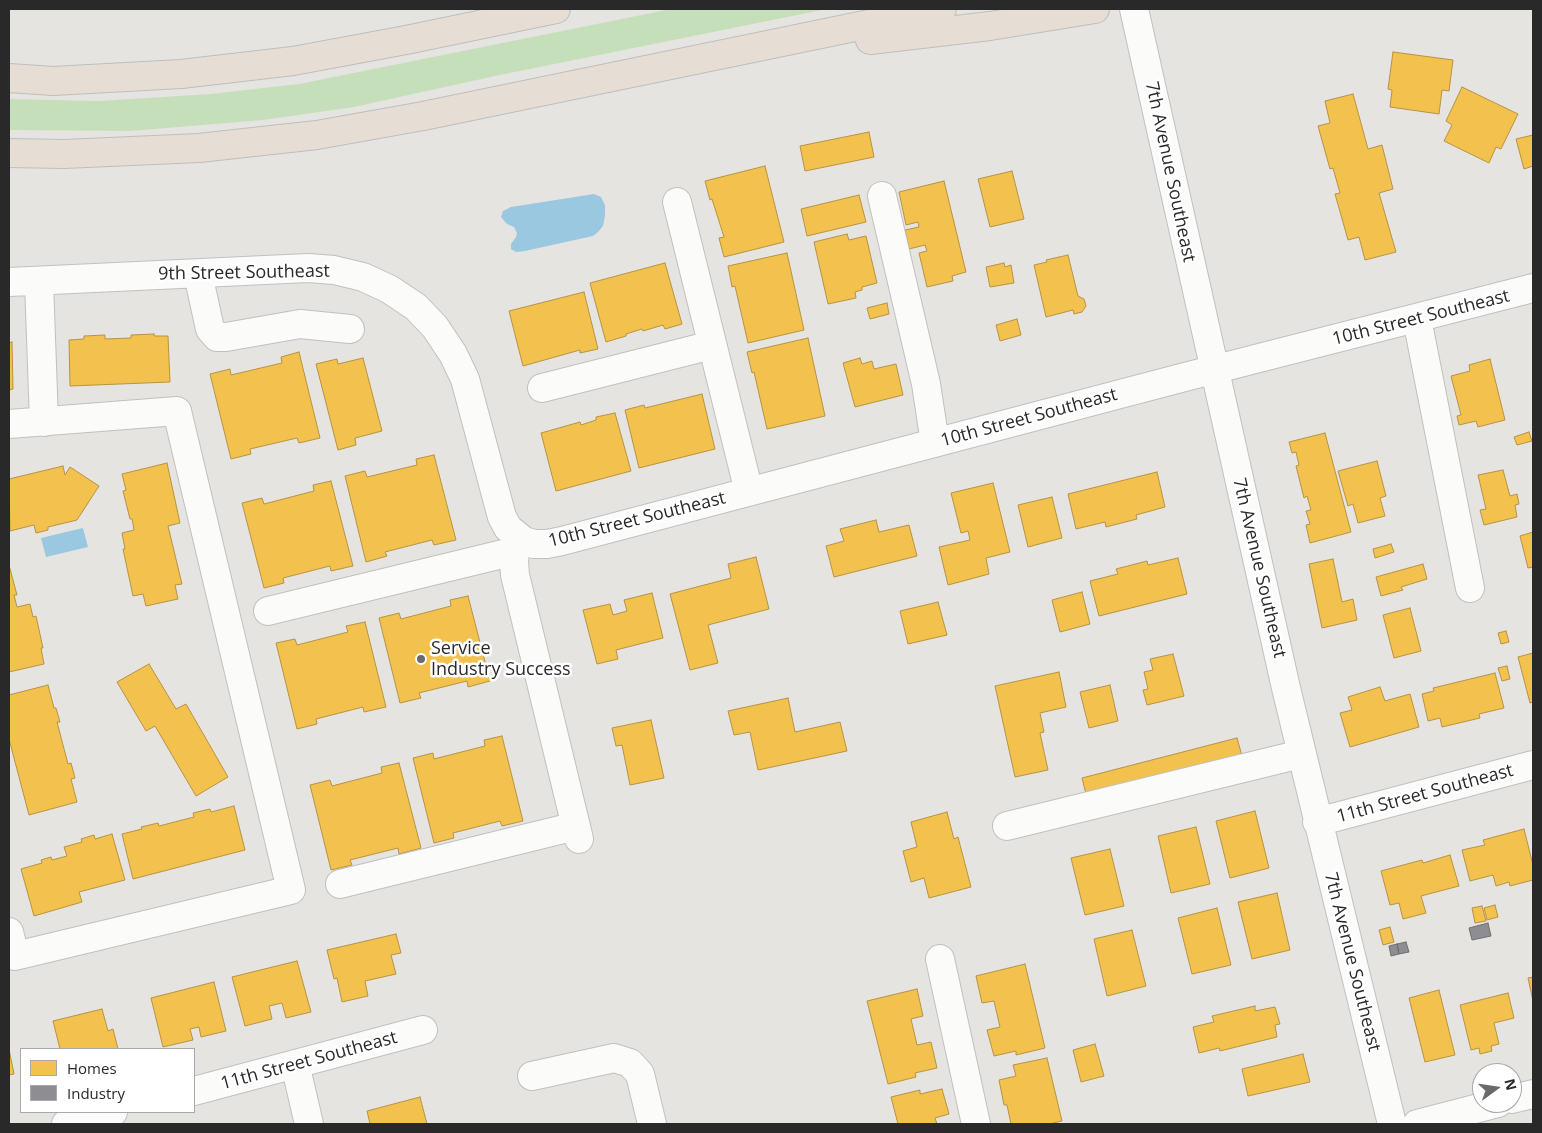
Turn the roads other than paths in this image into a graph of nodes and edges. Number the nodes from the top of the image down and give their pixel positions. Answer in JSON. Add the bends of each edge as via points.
{"nodes":[{"id":1,"x":556,"y":9,"type":"edge"},
{"id":2,"x":942,"y":9,"type":"edge"},
{"id":3,"x":1096,"y":9,"type":"edge"},
{"id":4,"x":1134,"y":9,"type":"edge"},
{"id":5,"x":692,"y":60,"type":"junction"},
{"id":6,"x":9,"y":78,"type":"edge"},
{"id":7,"x":9,"y":153,"type":"edge"},
{"id":8,"x":882,"y":196,"type":"dead end"},
{"id":9,"x":677,"y":202,"type":"dead end"},
{"id":10,"x":198,"y":274,"type":"junction"},
{"id":11,"x":39,"y":281,"type":"junction"},
{"id":12,"x":9,"y":282,"type":"edge"},
{"id":13,"x":1533,"y":288,"type":"edge"},
{"id":14,"x":1417,"y":319,"type":"junction"},
{"id":15,"x":350,"y":329,"type":"dead end"},
{"id":16,"x":712,"y":345,"type":"junction"},
{"id":17,"x":1214,"y":371,"type":"junction"},
{"id":18,"x":542,"y":388,"type":"dead end"},
{"id":19,"x":44,"y":422,"type":"junction"},
{"id":20,"x":9,"y":424,"type":"edge"},
{"id":21,"x":935,"y":443,"type":"junction"},
{"id":22,"x":749,"y":492,"type":"junction"},
{"id":23,"x":520,"y":546,"type":"junction"},
{"id":24,"x":1470,"y":588,"type":"dead end"},
{"id":25,"x":268,"y":611,"type":"dead end"},
{"id":26,"x":1301,"y":754,"type":"junction"},
{"id":27,"x":1533,"y":766,"type":"edge"},
{"id":28,"x":1318,"y":822,"type":"junction"},
{"id":29,"x":1007,"y":826,"type":"dead end"},
{"id":30,"x":340,"y":884,"type":"dead end"},
{"id":31,"x":9,"y":932,"type":"edge"},
{"id":32,"x":940,"y":959,"type":"dead end"},
{"id":33,"x":423,"y":1030,"type":"dead end"},
{"id":34,"x":294,"y":1064,"type":"junction"},
{"id":35,"x":532,"y":1076,"type":"dead end"},
{"id":36,"x":195,"y":1091,"type":"edge"},
{"id":37,"x":1472,"y":1110,"type":"edge"},
{"id":38,"x":110,"y":1113,"type":"edge"},
{"id":39,"x":66,"y":1124,"type":"edge"},
{"id":40,"x":310,"y":1124,"type":"edge"},
{"id":41,"x":652,"y":1124,"type":"edge"},
{"id":42,"x":976,"y":1124,"type":"edge"},
{"id":43,"x":1392,"y":1124,"type":"edge"},
{"id":44,"x":1417,"y":1124,"type":"edge"}],
"edges":[{"from":1,"to":6,"type":"highway","via":[[293,60],[181,74],[54,80]]},
{"from":2,"to":5,"type":"highway"},
{"from":3,"to":5,"type":"highway","via":[[990,26]]},
{"from":4,"to":17,"type":"street","name":"7th Avenue Southeast"},
{"from":5,"to":7,"type":"highway","via":[[317,135],[199,148]]},
{"from":8,"to":21,"type":"street","via":[[926,384]]},
{"from":9,"to":16,"type":"street"},
{"from":10,"to":11,"type":"street","name":"9th Street Southeast"},
{"from":10,"to":15,"type":"street","via":[[210,329],[218,337],[300,324]]},
{"from":10,"to":23,"type":"street","name":"9th Street Southeast","via":[[308,268],[334,270],[363,277],[416,307],[435,327],[465,379],[502,517]]},
{"from":11,"to":12,"type":"street","name":"9th Street Southeast"},
{"from":11,"to":19,"type":"street"},
{"from":13,"to":14,"type":"street","name":"10th Street Southeast"},
{"from":14,"to":17,"type":"street","name":"10th Street Southeast"},
{"from":14,"to":24,"type":"street"},
{"from":16,"to":18,"type":"street"},
{"from":16,"to":22,"type":"street"},
{"from":17,"to":21,"type":"street","name":"10th Street Southeast"},
{"from":17,"to":26,"type":"street","name":"7th Avenue Southeast"},
{"from":19,"to":20,"type":"street"},
{"from":19,"to":31,"type":"street","via":[[177,411],[291,890],[15,956]]},
{"from":21,"to":22,"type":"street","name":"10th Street Southeast"},
{"from":22,"to":23,"type":"street","name":"10th Street Southeast","via":[[562,541]]},
{"from":23,"to":25,"type":"street","name":"10th Street Southeast"},
{"from":23,"to":30,"type":"street","via":[[514,561],[515,574],[577,832]]},
{"from":26,"to":28,"type":"street","name":"7th Avenue Southeast"},
{"from":26,"to":29,"type":"street"},
{"from":27,"to":28,"type":"street","name":"11th Street Southeast"},
{"from":28,"to":43,"type":"street","name":"7th Avenue Southeast"},
{"from":32,"to":42,"type":"street"},
{"from":33,"to":34,"type":"street","name":"11th Street Southeast"},
{"from":34,"to":36,"type":"street","name":"11th Street Southeast"},
{"from":34,"to":40,"type":"street"},
{"from":35,"to":41,"type":"street","via":[[614,1058],[630,1063],[640,1074]]},
{"from":37,"to":44,"type":"street"},
{"from":38,"to":39,"type":"street"}]}
